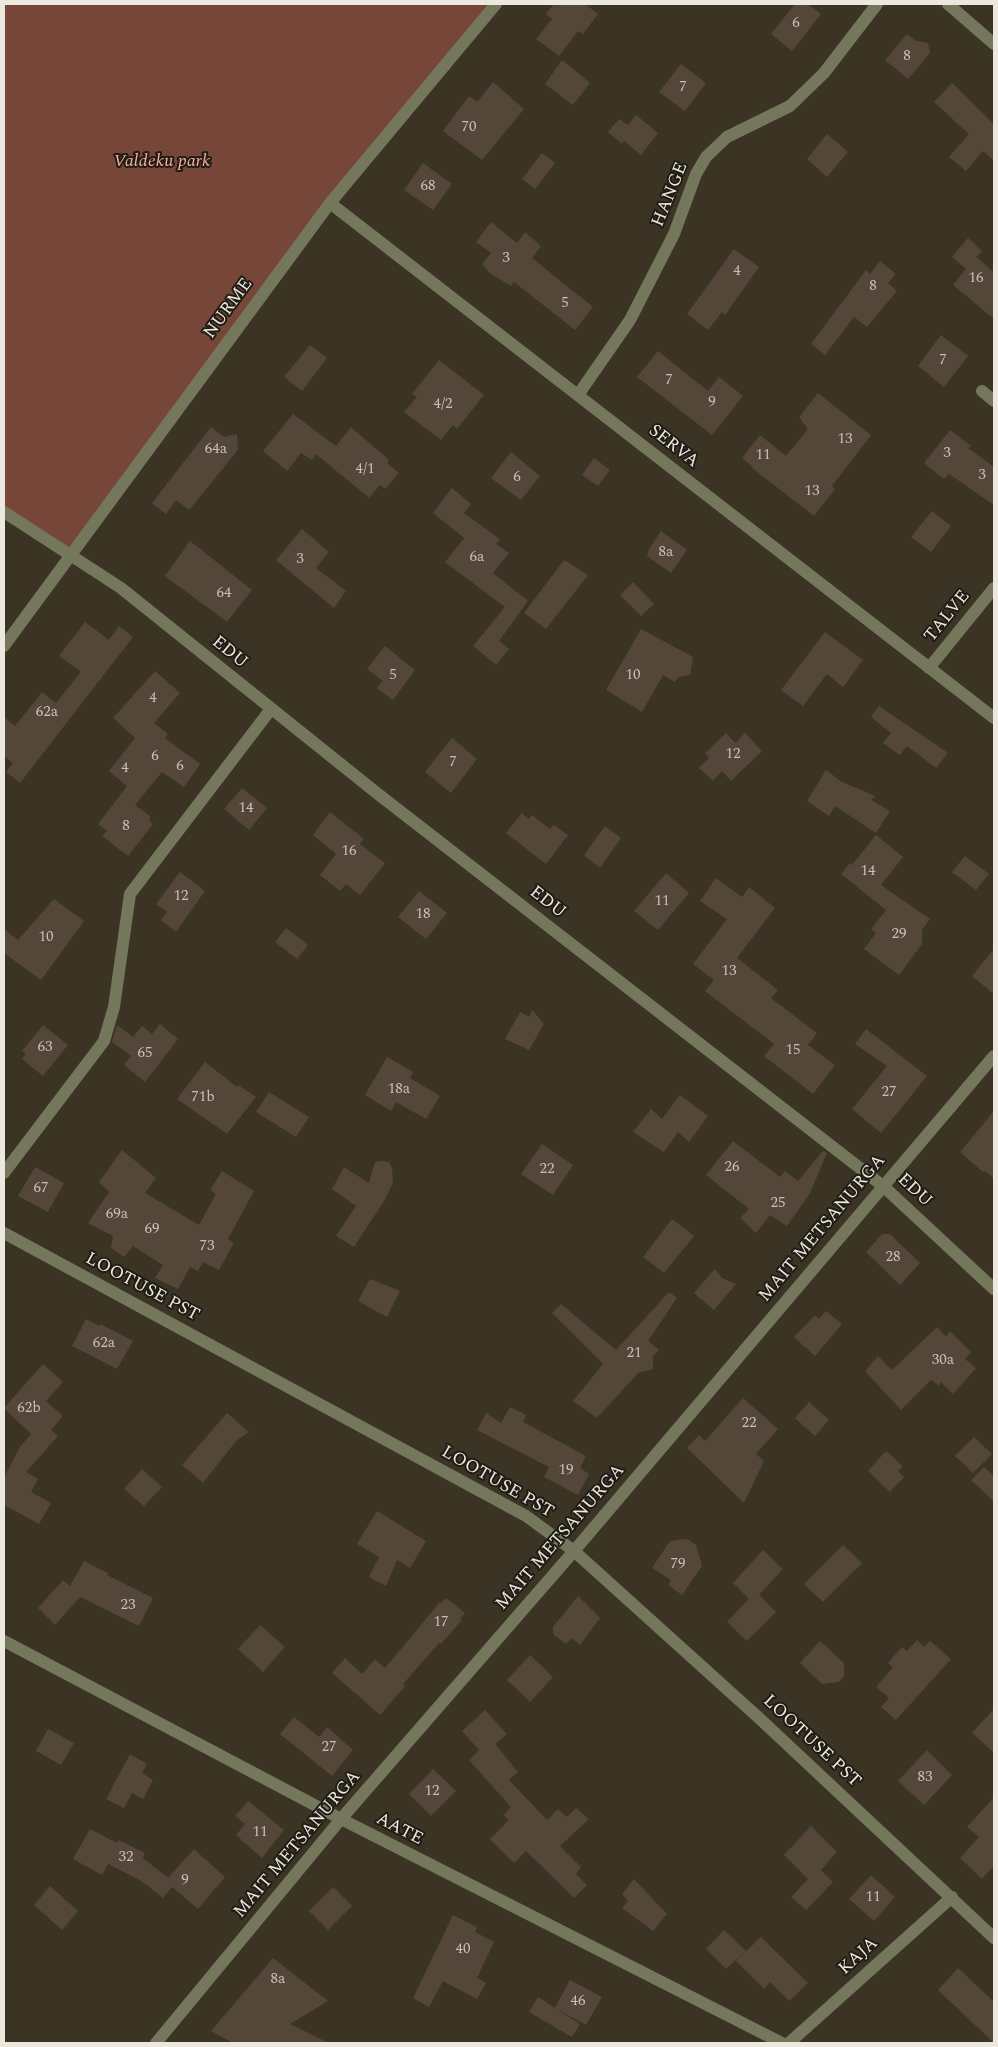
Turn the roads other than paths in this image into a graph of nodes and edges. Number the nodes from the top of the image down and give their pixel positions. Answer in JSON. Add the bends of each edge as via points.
{"nodes":[{"id":1,"x":496,"y":4,"type":"edge"},
{"id":2,"x":877,"y":4,"type":"edge"},
{"id":3,"x":948,"y":4,"type":"edge"},
{"id":4,"x":994,"y":44,"type":"edge"},
{"id":5,"x":330,"y":203,"type":"junction"},
{"id":6,"x":982,"y":392,"type":"dead end"},
{"id":7,"x":578,"y":395,"type":"junction"},
{"id":8,"x":994,"y":401,"type":"edge"},
{"id":9,"x":4,"y":512,"type":"edge"},
{"id":10,"x":69,"y":556,"type":"junction"},
{"id":11,"x":994,"y":588,"type":"edge"},
{"id":12,"x":4,"y":646,"type":"edge"},
{"id":13,"x":929,"y":668,"type":"junction"},
{"id":14,"x":271,"y":709,"type":"junction"},
{"id":15,"x":994,"y":718,"type":"edge"},
{"id":16,"x":994,"y":1056,"type":"edge"},
{"id":17,"x":4,"y":1173,"type":"edge"},
{"id":18,"x":883,"y":1186,"type":"junction"},
{"id":19,"x":4,"y":1233,"type":"edge"},
{"id":20,"x":994,"y":1290,"type":"edge"},
{"id":21,"x":574,"y":1551,"type":"junction"},
{"id":22,"x":4,"y":1641,"type":"edge"},
{"id":23,"x":341,"y":1820,"type":"junction"},
{"id":24,"x":952,"y":1897,"type":"junction"},
{"id":25,"x":994,"y":1938,"type":"edge"},
{"id":26,"x":156,"y":2043,"type":"edge"},
{"id":27,"x":782,"y":2043,"type":"edge"},
{"id":28,"x":789,"y":2043,"type":"edge"}],
"edges":[{"from":1,"to":5,"type":"street","name":"NURME"},
{"from":2,"to":7,"type":"street","name":"HANGE","via":[[824,73],[790,106],[728,137],[706,157],[696,174],[674,234],[630,320]]},
{"from":3,"to":4,"type":"street"},
{"from":5,"to":7,"type":"street","name":"SERVA"},
{"from":5,"to":10,"type":"street","name":"NURME"},
{"from":6,"to":8,"type":"street"},
{"from":7,"to":13,"type":"street","name":"SERVA"},
{"from":9,"to":10,"type":"street","name":"EDU"},
{"from":10,"to":12,"type":"street","name":"NURME"},
{"from":10,"to":14,"type":"street","name":"EDU","via":[[120,588]]},
{"from":11,"to":13,"type":"street","name":"TALVE"},
{"from":13,"to":15,"type":"street","name":"SERVA"},
{"from":14,"to":17,"type":"street","via":[[130,894],[114,1007],[104,1041]]},
{"from":14,"to":18,"type":"street","name":"EDU"},
{"from":16,"to":18,"type":"street","name":"MAIT METSANURGA"},
{"from":18,"to":20,"type":"street","name":"EDU"},
{"from":18,"to":21,"type":"street","name":"MAIT METSANURGA"},
{"from":19,"to":21,"type":"street","name":"LOOTUSE PST","via":[[526,1516]]},
{"from":21,"to":23,"type":"street","name":"MAIT METSANURGA"},
{"from":21,"to":24,"type":"street","name":"LOOTUSE PST"},
{"from":22,"to":23,"type":"street","name":"AATE"},
{"from":23,"to":26,"type":"street","name":"MAIT METSANURGA"},
{"from":23,"to":27,"type":"street","name":"AATE"},
{"from":24,"to":25,"type":"street","name":"LOOTUSE PST"},
{"from":24,"to":28,"type":"street","name":"KAJA"}]}
